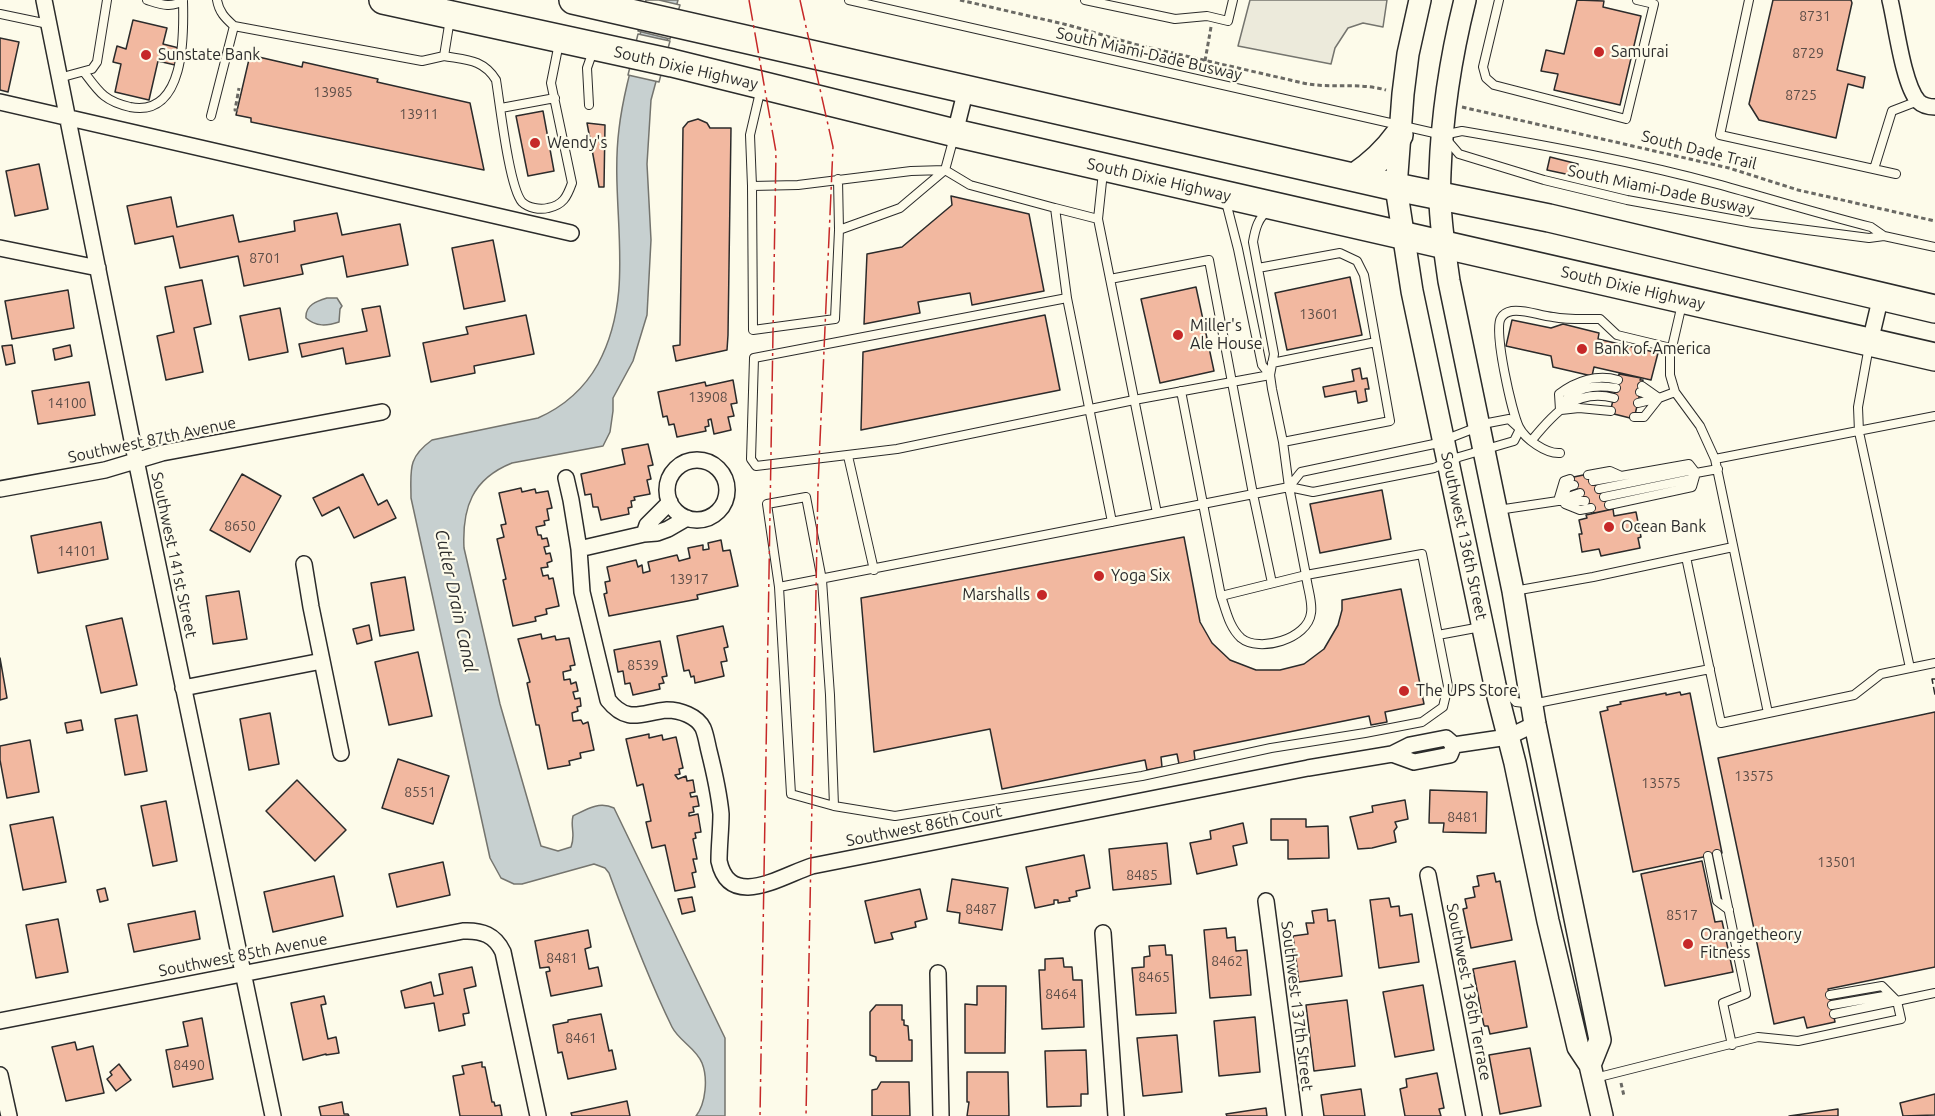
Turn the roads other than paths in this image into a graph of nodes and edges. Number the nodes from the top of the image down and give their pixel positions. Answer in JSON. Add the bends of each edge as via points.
{"nodes":[{"id":1,"x":44,"y":0,"type":"edge"},
{"id":2,"x":106,"y":0,"type":"edge"},
{"id":3,"x":147,"y":0,"type":"edge"},
{"id":4,"x":183,"y":0,"type":"edge"},
{"id":5,"x":218,"y":0,"type":"edge"},
{"id":6,"x":383,"y":0,"type":"edge"},
{"id":7,"x":573,"y":0,"type":"edge"},
{"id":8,"x":849,"y":0,"type":"edge"},
{"id":9,"x":1085,"y":0,"type":"edge"},
{"id":10,"x":1233,"y":0,"type":"edge"},
{"id":11,"x":1420,"y":0,"type":"edge"},
{"id":12,"x":1465,"y":0,"type":"edge"},
{"id":13,"x":1499,"y":0,"type":"edge"},
{"id":14,"x":1637,"y":0,"type":"edge"},
{"id":15,"x":1749,"y":0,"type":"edge"},
{"id":16,"x":1890,"y":0,"type":"edge"},
{"id":17,"x":459,"y":7,"type":"edge"},
{"id":18,"x":0,"y":14,"type":"edge"},
{"id":19,"x":48,"y":24,"type":"junction"},
{"id":20,"x":234,"y":26,"type":"junction"},
{"id":21,"x":560,"y":39,"type":"junction"},
{"id":22,"x":594,"y":46,"type":"junction"},
{"id":23,"x":444,"y":56,"type":"junction"},
{"id":24,"x":84,"y":72,"type":"junction"},
{"id":25,"x":59,"y":78,"type":"junction"},
{"id":26,"x":762,"y":85,"type":"junction"},
{"id":27,"x":966,"y":89,"type":"junction"},
{"id":28,"x":555,"y":98,"type":"junction"},
{"id":29,"x":1918,"y":101,"type":"junction"},
{"id":30,"x":0,"y":102,"type":"edge"},
{"id":31,"x":589,"y":105,"type":"dead end"},
{"id":32,"x":1935,"y":107,"type":"edge"},
{"id":33,"x":501,"y":108,"type":"junction"},
{"id":34,"x":211,"y":116,"type":"dead end"},
{"id":35,"x":67,"y":117,"type":"junction"},
{"id":36,"x":1399,"y":130,"type":"junction"},
{"id":37,"x":955,"y":133,"type":"junction"},
{"id":38,"x":1443,"y":135,"type":"junction"},
{"id":39,"x":1104,"y":167,"type":"junction"},
{"id":40,"x":945,"y":170,"type":"junction"},
{"id":41,"x":1874,"y":170,"type":"junction"},
{"id":42,"x":1896,"y":174,"type":"dead end"},
{"id":43,"x":1355,"y":177,"type":"junction"},
{"id":44,"x":838,"y":179,"type":"junction"},
{"id":45,"x":752,"y":186,"type":"junction"},
{"id":46,"x":1396,"y":187,"type":"junction"},
{"id":47,"x":1224,"y":195,"type":"junction"},
{"id":48,"x":1441,"y":195,"type":"junction"},
{"id":49,"x":524,"y":204,"type":"junction"},
{"id":50,"x":1274,"y":206,"type":"junction"},
{"id":51,"x":1054,"y":208,"type":"junction"},
{"id":52,"x":1098,"y":219,"type":"junction"},
{"id":53,"x":516,"y":220,"type":"junction"},
{"id":54,"x":839,"y":230,"type":"junction"},
{"id":55,"x":571,"y":233,"type":"dead end"},
{"id":56,"x":1402,"y":235,"type":"junction"},
{"id":57,"x":1884,"y":236,"type":"junction"},
{"id":58,"x":1444,"y":246,"type":"junction"},
{"id":59,"x":1935,"y":247,"type":"edge"},
{"id":60,"x":0,"y":248,"type":"edge"},
{"id":61,"x":98,"y":268,"type":"junction"},
{"id":62,"x":1258,"y":268,"type":"junction"},
{"id":63,"x":1110,"y":279,"type":"junction"},
{"id":64,"x":1881,"y":296,"type":"junction"},
{"id":65,"x":1067,"y":298,"type":"junction"},
{"id":66,"x":1683,"y":299,"type":"junction"},
{"id":67,"x":1935,"y":309,"type":"edge"},
{"id":68,"x":1376,"y":342,"type":"junction"},
{"id":69,"x":1870,"y":342,"type":"junction"},
{"id":70,"x":1671,"y":348,"type":"junction"},
{"id":71,"x":1935,"y":357,"type":"edge"},
{"id":72,"x":1272,"y":363,"type":"junction"},
{"id":73,"x":1270,"y":375,"type":"junction"},
{"id":74,"x":1233,"y":382,"type":"junction"},
{"id":75,"x":1617,"y":384,"type":"dead end"},
{"id":76,"x":1641,"y":389,"type":"dead end"},
{"id":77,"x":1181,"y":391,"type":"junction"},
{"id":78,"x":1675,"y":392,"type":"junction"},
{"id":79,"x":1614,"y":398,"type":"dead end"},
{"id":80,"x":1659,"y":398,"type":"junction"},
{"id":81,"x":1134,"y":400,"type":"junction"},
{"id":82,"x":1638,"y":403,"type":"dead end"},
{"id":83,"x":1090,"y":409,"type":"junction"},
{"id":84,"x":1560,"y":410,"type":"junction"},
{"id":85,"x":1611,"y":411,"type":"dead end"},
{"id":86,"x":382,"y":412,"type":"dead end"},
{"id":87,"x":1634,"y":417,"type":"dead end"},
{"id":88,"x":1935,"y":417,"type":"edge"},
{"id":89,"x":1479,"y":427,"type":"junction"},
{"id":90,"x":1520,"y":429,"type":"junction"},
{"id":91,"x":1859,"y":432,"type":"junction"},
{"id":92,"x":1444,"y":440,"type":"junction"},
{"id":93,"x":1532,"y":440,"type":"junction"},
{"id":94,"x":1283,"y":442,"type":"junction"},
{"id":95,"x":1484,"y":449,"type":"junction"},
{"id":96,"x":1560,"y":453,"type":"dead end"},
{"id":97,"x":848,"y":456,"type":"junction"},
{"id":98,"x":1715,"y":459,"type":"junction"},
{"id":99,"x":136,"y":460,"type":"junction"},
{"id":100,"x":1448,"y":462,"type":"junction"},
{"id":101,"x":1718,"y":469,"type":"junction"},
{"id":102,"x":1696,"y":473,"type":"junction"},
{"id":103,"x":566,"y":478,"type":"dead end"},
{"id":104,"x":1591,"y":478,"type":"dead end"},
{"id":105,"x":1572,"y":482,"type":"dead end"},
{"id":106,"x":1289,"y":487,"type":"junction"},
{"id":107,"x":0,"y":489,"type":"edge"},
{"id":108,"x":1599,"y":489,"type":"dead end"},
{"id":109,"x":1253,"y":494,"type":"junction"},
{"id":110,"x":1582,"y":497,"type":"dead end"},
{"id":111,"x":1604,"y":497,"type":"dead end"},
{"id":112,"x":1558,"y":501,"type":"junction"},
{"id":113,"x":670,"y":502,"type":"junction"},
{"id":114,"x":1204,"y":504,"type":"junction"},
{"id":115,"x":1610,"y":505,"type":"dead end"},
{"id":116,"x":1591,"y":508,"type":"dead end"},
{"id":117,"x":1497,"y":510,"type":"junction"},
{"id":118,"x":1157,"y":513,"type":"junction"},
{"id":119,"x":687,"y":518,"type":"junction"},
{"id":120,"x":1112,"y":522,"type":"junction"},
{"id":121,"x":644,"y":534,"type":"junction"},
{"id":122,"x":1734,"y":547,"type":"junction"},
{"id":123,"x":579,"y":549,"type":"junction"},
{"id":124,"x":1686,"y":557,"type":"junction"},
{"id":125,"x":304,"y":564,"type":"dead end"},
{"id":126,"x":874,"y":570,"type":"junction"},
{"id":127,"x":1306,"y":575,"type":"junction"},
{"id":128,"x":822,"y":580,"type":"junction"},
{"id":129,"x":1272,"y":583,"type":"junction"},
{"id":130,"x":779,"y":587,"type":"junction"},
{"id":131,"x":1513,"y":591,"type":"junction"},
{"id":132,"x":1221,"y":596,"type":"junction"},
{"id":133,"x":1482,"y":626,"type":"junction"},
{"id":134,"x":1438,"y":635,"type":"junction"},
{"id":135,"x":322,"y":661,"type":"junction"},
{"id":136,"x":1935,"y":663,"type":"edge"},
{"id":137,"x":1910,"y":668,"type":"junction"},
{"id":138,"x":1710,"y":669,"type":"junction"},
{"id":139,"x":183,"y":688,"type":"junction"},
{"id":140,"x":1496,"y":688,"type":"junction"},
{"id":141,"x":1768,"y":713,"type":"junction"},
{"id":142,"x":1534,"y":714,"type":"junction"},
{"id":143,"x":1508,"y":738,"type":"junction"},
{"id":144,"x":341,"y":753,"type":"dead end"},
{"id":145,"x":834,"y":806,"type":"junction"},
{"id":146,"x":1718,"y":854,"type":"dead end"},
{"id":147,"x":1708,"y":856,"type":"dead end"},
{"id":148,"x":1428,"y":875,"type":"dead end"},
{"id":149,"x":1266,"y":901,"type":"dead end"},
{"id":150,"x":1729,"y":910,"type":"junction"},
{"id":151,"x":1103,"y":933,"type":"dead end"},
{"id":152,"x":243,"y":973,"type":"junction"},
{"id":153,"x":938,"y":973,"type":"dead end"},
{"id":154,"x":1935,"y":993,"type":"edge"},
{"id":155,"x":1830,"y":995,"type":"dead end"},
{"id":156,"x":1897,"y":1001,"type":"junction"},
{"id":157,"x":1832,"y":1005,"type":"dead end"},
{"id":158,"x":1834,"y":1014,"type":"dead end"},
{"id":159,"x":0,"y":1021,"type":"edge"},
{"id":160,"x":1732,"y":1045,"type":"junction"},
{"id":161,"x":1592,"y":1071,"type":"junction"},
{"id":162,"x":0,"y":1075,"type":"edge"},
{"id":163,"x":9,"y":1116,"type":"edge"},
{"id":164,"x":273,"y":1116,"type":"edge"},
{"id":165,"x":538,"y":1116,"type":"edge"},
{"id":166,"x":941,"y":1116,"type":"edge"},
{"id":167,"x":1116,"y":1116,"type":"edge"},
{"id":168,"x":1294,"y":1116,"type":"edge"},
{"id":169,"x":1474,"y":1116,"type":"edge"},
{"id":170,"x":1602,"y":1116,"type":"edge"}],
"edges":[{"from":1,"to":19,"type":"street","name":"Southwest 141st Street"},
{"from":2,"to":24,"type":"lane","via":[[97,62]]},
{"from":3,"to":4,"type":"lane","via":[[176,6]]},
{"from":4,"to":24,"type":"lane","via":[[179,68],[171,89],[150,108],[119,105],[104,97]]},
{"from":5,"to":20,"type":"lane","via":[[223,17]]},
{"from":6,"to":17,"type":"highway","name":"South Dixie Highway"},
{"from":7,"to":27,"type":"highway"},
{"from":8,"to":36,"type":"lane","name":"South Miami-Dade Busway"},
{"from":9,"to":10,"type":"lane","via":[[1175,19],[1207,15],[1228,21]]},
{"from":11,"to":36,"type":"street","name":"Southwest 136th Street","via":[[1408,54]]},
{"from":12,"to":38,"type":"street","via":[[1452,55]]},
{"from":13,"to":14,"type":"lane","via":[[1483,67],[1489,81],[1524,94],[1626,119],[1654,4]]},
{"from":15,"to":41,"type":"lane","via":[[1720,135]]},
{"from":16,"to":29,"type":"street","via":[[1908,80]]},
{"from":17,"to":21,"type":"highway","name":"South Dixie Highway"},
{"from":17,"to":23,"type":"lane"},
{"from":18,"to":19,"type":"lane"},
{"from":19,"to":25,"type":"street","name":"Southwest 141st Street"},
{"from":20,"to":23,"type":"lane","via":[[422,61]]},
{"from":20,"to":34,"type":"lane"},
{"from":21,"to":22,"type":"highway","name":"South Dixie Highway"},
{"from":21,"to":28,"type":"lane","via":[[552,83]]},
{"from":22,"to":26,"type":"highway","name":"South Dixie Highway"},
{"from":22,"to":31,"type":"lane","via":[[587,68]]},
{"from":23,"to":33,"type":"lane","via":[[477,62],[489,70],[496,80]]},
{"from":24,"to":25,"type":"lane"},
{"from":25,"to":35,"type":"street","name":"Southwest 141st Street"},
{"from":26,"to":37,"type":"highway","name":"South Dixie Highway"},
{"from":26,"to":45,"type":"lane","via":[[750,135]]},
{"from":27,"to":37,"type":"street"},
{"from":27,"to":43,"type":"highway"},
{"from":28,"to":33,"type":"lane"},
{"from":28,"to":49,"type":"lane","via":[[572,183],[566,199],[556,206],[541,209]]},
{"from":29,"to":32,"type":"street"},
{"from":29,"to":41,"type":"lane","via":[[1892,111]]},
{"from":30,"to":35,"type":"street"},
{"from":33,"to":49,"type":"lane","via":[[516,193]]},
{"from":35,"to":53,"type":"street"},
{"from":35,"to":61,"type":"street","name":"Southwest 141st Street"},
{"from":36,"to":38,"type":"lane","name":"South Miami-Dade Busway"},
{"from":36,"to":43,"type":"highway","via":[[1388,150]]},
{"from":36,"to":46,"type":"street","name":"Southwest 136th Street"},
{"from":37,"to":39,"type":"highway","name":"South Dixie Highway"},
{"from":37,"to":40,"type":"lane"},
{"from":38,"to":48,"type":"street"},
{"from":38,"to":57,"type":"lane","name":"South Miami-Dade Busway","via":[[1462,131],[1632,163],[1871,227]]},
{"from":38,"to":57,"type":"lane","name":"South Miami-Dade Busway","via":[[1459,154],[1627,200],[1753,223],[1869,238]]},
{"from":39,"to":47,"type":"highway","name":"South Dixie Highway"},
{"from":39,"to":52,"type":"lane"},
{"from":40,"to":44,"type":"lane"},
{"from":40,"to":51,"type":"lane","via":[[970,185]]},
{"from":40,"to":54,"type":"lane","via":[[900,208]]},
{"from":41,"to":42,"type":"lane"},
{"from":43,"to":46,"type":"highway"},
{"from":44,"to":45,"type":"lane"},
{"from":44,"to":54,"type":"lane"},
{"from":45,"to":54,"type":"lane","via":[[753,330],[835,319]]},
{"from":46,"to":48,"type":"highway"},
{"from":46,"to":56,"type":"street","name":"Southwest 136th Street"},
{"from":47,"to":50,"type":"highway","name":"South Dixie Highway"},
{"from":47,"to":73,"type":"lane","via":[[1262,365]]},
{"from":48,"to":58,"type":"street"},
{"from":48,"to":64,"type":"highway"},
{"from":49,"to":53,"type":"lane"},
{"from":50,"to":56,"type":"highway","name":"South Dixie Highway"},
{"from":50,"to":62,"type":"lane","via":[[1263,214],[1256,229],[1253,243]]},
{"from":51,"to":52,"type":"lane"},
{"from":51,"to":65,"type":"lane"},
{"from":52,"to":63,"type":"lane"},
{"from":53,"to":55,"type":"street"},
{"from":56,"to":58,"type":"highway","name":"South Dixie Highway"},
{"from":56,"to":92,"type":"street","name":"Southwest 136th Street"},
{"from":57,"to":59,"type":"lane","name":"South Miami-Dade Busway"},
{"from":58,"to":66,"type":"highway","name":"South Dixie Highway"},
{"from":58,"to":89,"type":"street"},
{"from":60,"to":61,"type":"street"},
{"from":61,"to":99,"type":"street","name":"Southwest 141st Street"},
{"from":62,"to":68,"type":"lane","via":[[1340,253],[1348,255],[1357,261],[1364,275]]},
{"from":62,"to":72,"type":"lane","via":[[1274,354]]},
{"from":63,"to":74,"type":"lane","via":[[1209,260]]},
{"from":63,"to":81,"type":"lane"},
{"from":64,"to":67,"type":"highway"},
{"from":64,"to":69,"type":"street"},
{"from":65,"to":83,"type":"lane"},
{"from":65,"to":97,"type":"lane","via":[[754,358],[751,459],[756,466]]},
{"from":66,"to":69,"type":"highway","name":"South Dixie Highway"},
{"from":66,"to":70,"type":"lane"},
{"from":68,"to":72,"type":"lane"},
{"from":68,"to":94,"type":"lane","via":[[1390,421]]},
{"from":69,"to":71,"type":"highway","name":"South Dixie Highway"},
{"from":69,"to":91,"type":"lane","via":[[1858,407]]},
{"from":70,"to":78,"type":"lane","via":[[1669,366]]},
{"from":70,"to":90,"type":"lane","via":[[1617,335],[1600,319],[1506,313],[1499,322],[1498,335]]},
{"from":72,"to":73,"type":"lane"},
{"from":73,"to":74,"type":"lane"},
{"from":73,"to":94,"type":"lane"},
{"from":74,"to":77,"type":"lane"},
{"from":74,"to":109,"type":"lane"},
{"from":75,"to":84,"type":"lane","via":[[1579,390],[1564,400]]},
{"from":76,"to":80,"type":"lane"},
{"from":77,"to":81,"type":"lane"},
{"from":77,"to":114,"type":"lane"},
{"from":78,"to":80,"type":"lane"},
{"from":78,"to":98,"type":"lane","via":[[1700,426]]},
{"from":79,"to":84,"type":"lane","via":[[1587,395]]},
{"from":80,"to":82,"type":"lane"},
{"from":80,"to":87,"type":"lane","via":[[1644,417]]},
{"from":81,"to":83,"type":"lane"},
{"from":81,"to":118,"type":"lane"},
{"from":83,"to":97,"type":"lane"},
{"from":83,"to":120,"type":"lane"},
{"from":84,"to":85,"type":"lane"},
{"from":84,"to":93,"type":"lane"},
{"from":86,"to":99,"type":"street","name":"Southwest 87th Avenue"},
{"from":88,"to":91,"type":"lane"},
{"from":89,"to":90,"type":"lane","via":[[1509,419]]},
{"from":89,"to":92,"type":"lane"},
{"from":89,"to":95,"type":"street"},
{"from":90,"to":93,"type":"lane"},
{"from":90,"to":95,"type":"lane","via":[[1514,441]]},
{"from":91,"to":98,"type":"lane"},
{"from":91,"to":137,"type":"lane"},
{"from":92,"to":100,"type":"street","name":"Southwest 136th Street"},
{"from":92,"to":106,"type":"lane","via":[[1301,472]]},
{"from":93,"to":96,"type":"lane","via":[[1548,453]]},
{"from":94,"to":106,"type":"lane"},
{"from":95,"to":100,"type":"lane"},
{"from":95,"to":117,"type":"street"},
{"from":97,"to":126,"type":"lane"},
{"from":98,"to":101,"type":"lane"},
{"from":99,"to":107,"type":"street","name":"Southwest 87th Avenue","via":[[105,470]]},
{"from":99,"to":139,"type":"street","name":"Southwest 141st Street"},
{"from":100,"to":106,"type":"lane","via":[[1313,492]]},
{"from":100,"to":133,"type":"street","name":"Southwest 136th Street"},
{"from":101,"to":102,"type":"lane"},
{"from":101,"to":122,"type":"lane"},
{"from":102,"to":104,"type":"lane","via":[[1689,464]]},
{"from":102,"to":108,"type":"lane","via":[[1688,471]]},
{"from":102,"to":111,"type":"lane","via":[[1691,479]]},
{"from":102,"to":115,"type":"lane","via":[[1692,487]]},
{"from":103,"to":123,"type":"street","name":"Southwest 86th Court"},
{"from":105,"to":112,"type":"lane","via":[[1564,480]]},
{"from":106,"to":109,"type":"lane"},
{"from":106,"to":127,"type":"lane"},
{"from":109,"to":114,"type":"lane"},
{"from":109,"to":129,"type":"lane"},
{"from":110,"to":112,"type":"lane"},
{"from":112,"to":116,"type":"lane","via":[[1580,510]]},
{"from":112,"to":117,"type":"lane"},
{"from":113,"to":119,"type":"street"},
{"from":113,"to":119,"type":"street","via":[[668,482],[680,465],[699,460],[718,468],[728,486],[723,506],[707,519]]},
{"from":113,"to":121,"type":"street","via":[[651,520]]},
{"from":114,"to":118,"type":"lane"},
{"from":114,"to":132,"type":"lane"},
{"from":117,"to":131,"type":"street"},
{"from":118,"to":120,"type":"lane"},
{"from":119,"to":121,"type":"street","via":[[668,529]]},
{"from":120,"to":126,"type":"lane"},
{"from":121,"to":123,"type":"street"},
{"from":122,"to":124,"type":"lane"},
{"from":122,"to":141,"type":"lane"},
{"from":123,"to":143,"type":"street","name":"Southwest 86th Court","via":[[582,592],[608,700],[627,715],[671,710],[687,714],[703,728],[720,803],[721,870],[731,882],[744,887],[761,886],[812,866],[1308,768],[1392,754],[1414,762],[1450,755],[1454,745]]},
{"from":124,"to":131,"type":"lane"},
{"from":124,"to":138,"type":"lane"},
{"from":125,"to":135,"type":"street"},
{"from":126,"to":128,"type":"lane"},
{"from":127,"to":129,"type":"lane"},
{"from":127,"to":132,"type":"lane","via":[[1311,613],[1306,627],[1281,641],[1262,644],[1242,639],[1229,621]]},
{"from":127,"to":134,"type":"lane","via":[[1422,554]]},
{"from":128,"to":130,"type":"lane"},
{"from":128,"to":130,"type":"lane","via":[[806,497],[767,504]]},
{"from":128,"to":145,"type":"lane"},
{"from":129,"to":132,"type":"lane"},
{"from":130,"to":145,"type":"lane","via":[[791,795]]},
{"from":131,"to":142,"type":"street"},
{"from":133,"to":134,"type":"lane"},
{"from":133,"to":140,"type":"street","name":"Southwest 136th Street"},
{"from":134,"to":145,"type":"lane","via":[[1448,686],[1443,707],[1422,722],[1271,748],[1142,776],[895,816]]},
{"from":135,"to":139,"type":"street"},
{"from":135,"to":144,"type":"street"},
{"from":136,"to":137,"type":"lane"},
{"from":137,"to":141,"type":"lane","via":[[1881,674],[1854,695]]},
{"from":138,"to":141,"type":"lane","via":[[1721,723]]},
{"from":138,"to":142,"type":"lane"},
{"from":139,"to":152,"type":"street","name":"Southwest 141st Street"},
{"from":140,"to":142,"type":"lane"},
{"from":140,"to":143,"type":"street","name":"Southwest 136th Street"},
{"from":142,"to":143,"type":"street"},
{"from":142,"to":161,"type":"street","via":[[1600,1040]]},
{"from":143,"to":161,"type":"street","name":"Southwest 136th Street","via":[[1578,1047]]},
{"from":146,"to":150,"type":"lane"},
{"from":147,"to":150,"type":"lane","via":[[1717,901]]},
{"from":148,"to":169,"type":"street","name":"Southwest 136th Terrace"},
{"from":149,"to":168,"type":"street","name":"Southwest 137th Street"},
{"from":150,"to":160,"type":"lane","via":[[1746,994],[1723,1003]]},
{"from":151,"to":167,"type":"street"},
{"from":152,"to":159,"type":"street","name":"Southwest 85th Avenue"},
{"from":152,"to":164,"type":"street","name":"Southwest 141st Street"},
{"from":152,"to":165,"type":"street","name":"Southwest 85th Avenue","via":[[464,931],[492,936],[505,958]]},
{"from":153,"to":166,"type":"street"},
{"from":154,"to":156,"type":"lane"},
{"from":155,"to":156,"type":"lane","via":[[1882,986]]},
{"from":156,"to":157,"type":"lane","via":[[1884,996]]},
{"from":156,"to":158,"type":"lane"},
{"from":156,"to":160,"type":"lane","via":[[1901,1019],[1798,1041],[1758,1037]]},
{"from":160,"to":161,"type":"lane"},
{"from":161,"to":170,"type":"street","name":"Southwest 136th Street"},
{"from":162,"to":163,"type":"street"}]}
